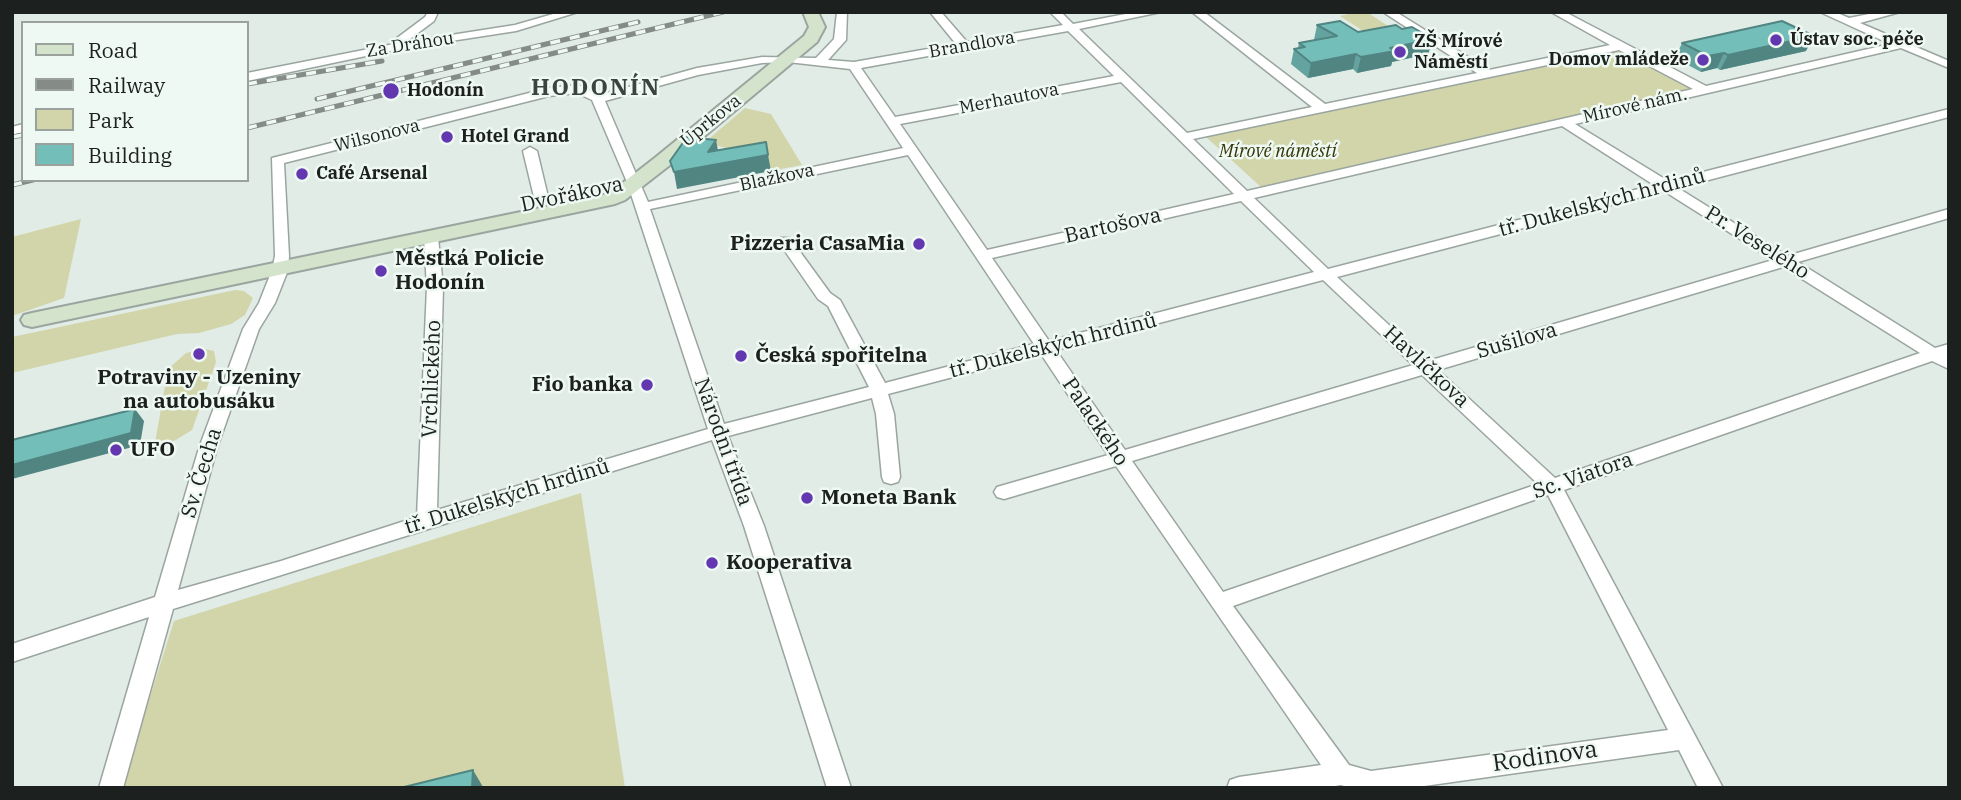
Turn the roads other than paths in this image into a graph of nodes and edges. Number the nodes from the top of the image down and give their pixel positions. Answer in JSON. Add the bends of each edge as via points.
{"nodes":[{"id":1,"x":433,"y":12,"type":"edge"},
{"id":2,"x":573,"y":12,"type":"edge"},
{"id":3,"x":810,"y":12,"type":"edge"},
{"id":4,"x":842,"y":12,"type":"edge"},
{"id":5,"x":935,"y":12,"type":"edge"},
{"id":6,"x":1055,"y":12,"type":"edge"},
{"id":7,"x":1156,"y":12,"type":"edge"},
{"id":8,"x":1197,"y":12,"type":"edge"},
{"id":9,"x":1388,"y":12,"type":"edge"},
{"id":10,"x":1556,"y":12,"type":"edge"},
{"id":11,"x":1825,"y":12,"type":"edge"},
{"id":12,"x":1895,"y":12,"type":"edge"},
{"id":13,"x":1848,"y":22,"type":"junction"},
{"id":14,"x":1071,"y":27,"type":"junction"},
{"id":15,"x":1901,"y":45,"type":"junction"},
{"id":16,"x":398,"y":46,"type":"junction"},
{"id":17,"x":964,"y":46,"type":"junction"},
{"id":18,"x":1620,"y":46,"type":"junction"},
{"id":19,"x":788,"y":59,"type":"junction"},
{"id":20,"x":819,"y":62,"type":"junction"},
{"id":21,"x":1949,"y":65,"type":"edge"},
{"id":22,"x":854,"y":66,"type":"junction"},
{"id":23,"x":1487,"y":74,"type":"junction"},
{"id":24,"x":248,"y":77,"type":"edge"},
{"id":25,"x":1124,"y":78,"type":"junction"},
{"id":26,"x":1704,"y":90,"type":"junction"},
{"id":27,"x":598,"y":99,"type":"junction"},
{"id":28,"x":1322,"y":108,"type":"junction"},
{"id":29,"x":1949,"y":113,"type":"edge"},
{"id":30,"x":893,"y":121,"type":"junction"},
{"id":31,"x":1565,"y":123,"type":"junction"},
{"id":32,"x":1185,"y":136,"type":"junction"},
{"id":33,"x":913,"y":150,"type":"junction"},
{"id":34,"x":530,"y":151,"type":"dead end"},
{"id":35,"x":277,"y":161,"type":"joint"},
{"id":36,"x":634,"y":182,"type":"junction"},
{"id":37,"x":1666,"y":186,"type":"junction"},
{"id":38,"x":1244,"y":195,"type":"junction"},
{"id":39,"x":542,"y":201,"type":"junction"},
{"id":40,"x":642,"y":207,"type":"junction"},
{"id":41,"x":1949,"y":213,"type":"edge"},
{"id":42,"x":1930,"y":218,"type":"junction"},
{"id":43,"x":1949,"y":228,"type":"edge"},
{"id":44,"x":431,"y":238,"type":"junction"},
{"id":45,"x":785,"y":241,"type":"dead end"},
{"id":46,"x":982,"y":257,"type":"junction"},
{"id":47,"x":1787,"y":261,"type":"junction"},
{"id":48,"x":281,"y":263,"type":"junction"},
{"id":49,"x":1327,"y":276,"type":"junction"},
{"id":50,"x":22,"y":323,"type":"edge"},
{"id":51,"x":1044,"y":348,"type":"junction"},
{"id":52,"x":1944,"y":355,"type":"edge"},
{"id":53,"x":1427,"y":368,"type":"junction"},
{"id":54,"x":878,"y":390,"type":"junction"},
{"id":55,"x":718,"y":432,"type":"junction"},
{"id":56,"x":1120,"y":458,"type":"junction"},
{"id":57,"x":891,"y":477,"type":"dead end"},
{"id":58,"x":1553,"y":487,"type":"junction"},
{"id":59,"x":1004,"y":492,"type":"dead end"},
{"id":60,"x":427,"y":521,"type":"junction"},
{"id":61,"x":1217,"y":602,"type":"junction"},
{"id":62,"x":164,"y":603,"type":"junction"},
{"id":63,"x":12,"y":653,"type":"edge"},
{"id":64,"x":1685,"y":738,"type":"junction"},
{"id":65,"x":1341,"y":774,"type":"junction"},
{"id":66,"x":111,"y":788,"type":"edge"},
{"id":67,"x":839,"y":788,"type":"edge"},
{"id":68,"x":1239,"y":788,"type":"edge"},
{"id":69,"x":1711,"y":788,"type":"edge"}],
"edges":[{"from":1,"to":16,"type":"street"},
{"from":2,"to":16,"type":"street","name":"Za Dráhou","via":[[516,28]]},
{"from":3,"to":19,"type":"main road","name":"Úprkova","via":[[815,19],[814,35]]},
{"from":4,"to":20,"type":"street","via":[[840,40]]},
{"from":5,"to":17,"type":"street"},
{"from":6,"to":14,"type":"street","name":"Havlíčkova"},
{"from":7,"to":14,"type":"street","name":"Brandlova"},
{"from":8,"to":28,"type":"street"},
{"from":9,"to":23,"type":"street"},
{"from":10,"to":18,"type":"street","name":"Mírové nám."},
{"from":11,"to":13,"type":"street"},
{"from":12,"to":13,"type":"street"},
{"from":13,"to":15,"type":"street"},
{"from":14,"to":17,"type":"street","name":"Brandlova"},
{"from":14,"to":25,"type":"street","name":"Havlíčkova"},
{"from":15,"to":21,"type":"street"},
{"from":15,"to":26,"type":"street"},
{"from":16,"to":24,"type":"street","name":"Za Dráhou"},
{"from":17,"to":22,"type":"street","name":"Brandlova"},
{"from":18,"to":23,"type":"street"},
{"from":18,"to":26,"type":"street","name":"Mírové nám."},
{"from":19,"to":20,"type":"street","name":"Brandlova"},
{"from":19,"to":27,"type":"street","name":"Brandlova","via":[[696,72]]},
{"from":19,"to":36,"type":"main road","name":"Úprkova"},
{"from":20,"to":22,"type":"street","name":"Brandlova"},
{"from":22,"to":30,"type":"street","name":"Palackého"},
{"from":23,"to":28,"type":"street"},
{"from":25,"to":30,"type":"street","name":"Merhautova"},
{"from":25,"to":32,"type":"street","name":"Havlíčkova"},
{"from":26,"to":31,"type":"street","name":"Mírové nám."},
{"from":27,"to":35,"type":"street","name":"Wilsonova","via":[[578,89],[549,92]]},
{"from":27,"to":36,"type":"street","name":"Národní třída"},
{"from":28,"to":32,"type":"street"},
{"from":29,"to":37,"type":"street","name":"tř. Dukelských hrdinů"},
{"from":30,"to":33,"type":"street","name":"Palackého"},
{"from":31,"to":37,"type":"street","name":"Pr. Veselého"},
{"from":31,"to":38,"type":"street","name":"Mírové nám."},
{"from":32,"to":38,"type":"street","name":"Havlíčkova"},
{"from":33,"to":40,"type":"street","name":"Blažkova"},
{"from":33,"to":46,"type":"street","name":"Palackého"},
{"from":34,"to":39,"type":"street"},
{"from":35,"to":48,"type":"street","name":"Sv. Čecha"},
{"from":36,"to":39,"type":"main road","name":"Dvořákova"},
{"from":36,"to":40,"type":"street","name":"Národní třída"},
{"from":36,"to":44,"type":"main road","name":"Dvořákova","via":[[608,200]]},
{"from":37,"to":47,"type":"street","name":"Pr. Veselého"},
{"from":37,"to":49,"type":"street","name":"tř. Dukelských hrdinů"},
{"from":38,"to":46,"type":"street","name":"Bartošova"},
{"from":38,"to":49,"type":"street","name":"Havlíčkova"},
{"from":39,"to":48,"type":"main road","name":"Dvořákova"},
{"from":40,"to":55,"type":"street","name":"Národní třída"},
{"from":41,"to":42,"type":"street","name":"Sušilova"},
{"from":42,"to":43,"type":"street"},
{"from":42,"to":47,"type":"street","name":"Sušilova"},
{"from":44,"to":48,"type":"main road","name":"Dvořákova"},
{"from":44,"to":60,"type":"street","name":"Vrchlického","via":[[435,287]]},
{"from":45,"to":54,"type":"street","via":[[824,296],[834,303]]},
{"from":46,"to":51,"type":"street","name":"Palackého"},
{"from":47,"to":52,"type":"street","name":"Pr. Veselého"},
{"from":47,"to":53,"type":"street","name":"Sušilova"},
{"from":48,"to":50,"type":"main road","name":"Dvořákova"},
{"from":48,"to":62,"type":"street","name":"Sv. Čecha","via":[[267,303],[251,329],[208,448]]},
{"from":49,"to":51,"type":"street","name":"tř. Dukelských hrdinů"},
{"from":49,"to":53,"type":"street","name":"Havlíčkova"},
{"from":51,"to":54,"type":"street","name":"tř. Dukelských hrdinů"},
{"from":51,"to":56,"type":"street","name":"Palackého"},
{"from":52,"to":58,"type":"street","name":"Sc. Viatora"},
{"from":53,"to":56,"type":"street","name":"Sušilova"},
{"from":53,"to":58,"type":"street","name":"Havlíčkova"},
{"from":54,"to":55,"type":"street","name":"tř. Dukelských hrdinů"},
{"from":54,"to":57,"type":"street"},
{"from":55,"to":60,"type":"street","name":"tř. Dukelských hrdinů"},
{"from":55,"to":67,"type":"street","name":"Národní třída","via":[[754,526]]},
{"from":56,"to":59,"type":"street","name":"Sušilova"},
{"from":56,"to":61,"type":"street","name":"Palackého"},
{"from":58,"to":61,"type":"street","name":"Sc. Viatora"},
{"from":58,"to":64,"type":"street","name":"Havlíčkova"},
{"from":60,"to":62,"type":"street","name":"tř. Dukelských hrdinů"},
{"from":61,"to":65,"type":"street","name":"Palackého"},
{"from":62,"to":63,"type":"street","name":"tř. Dukelských hrdinů"},
{"from":62,"to":66,"type":"street","name":"Sv. Čecha"},
{"from":64,"to":65,"type":"street","name":"Rodinova","via":[[1371,782]]},
{"from":64,"to":69,"type":"street","name":"Havlíčkova"},
{"from":65,"to":68,"type":"street","name":"Rodinova"}]}
